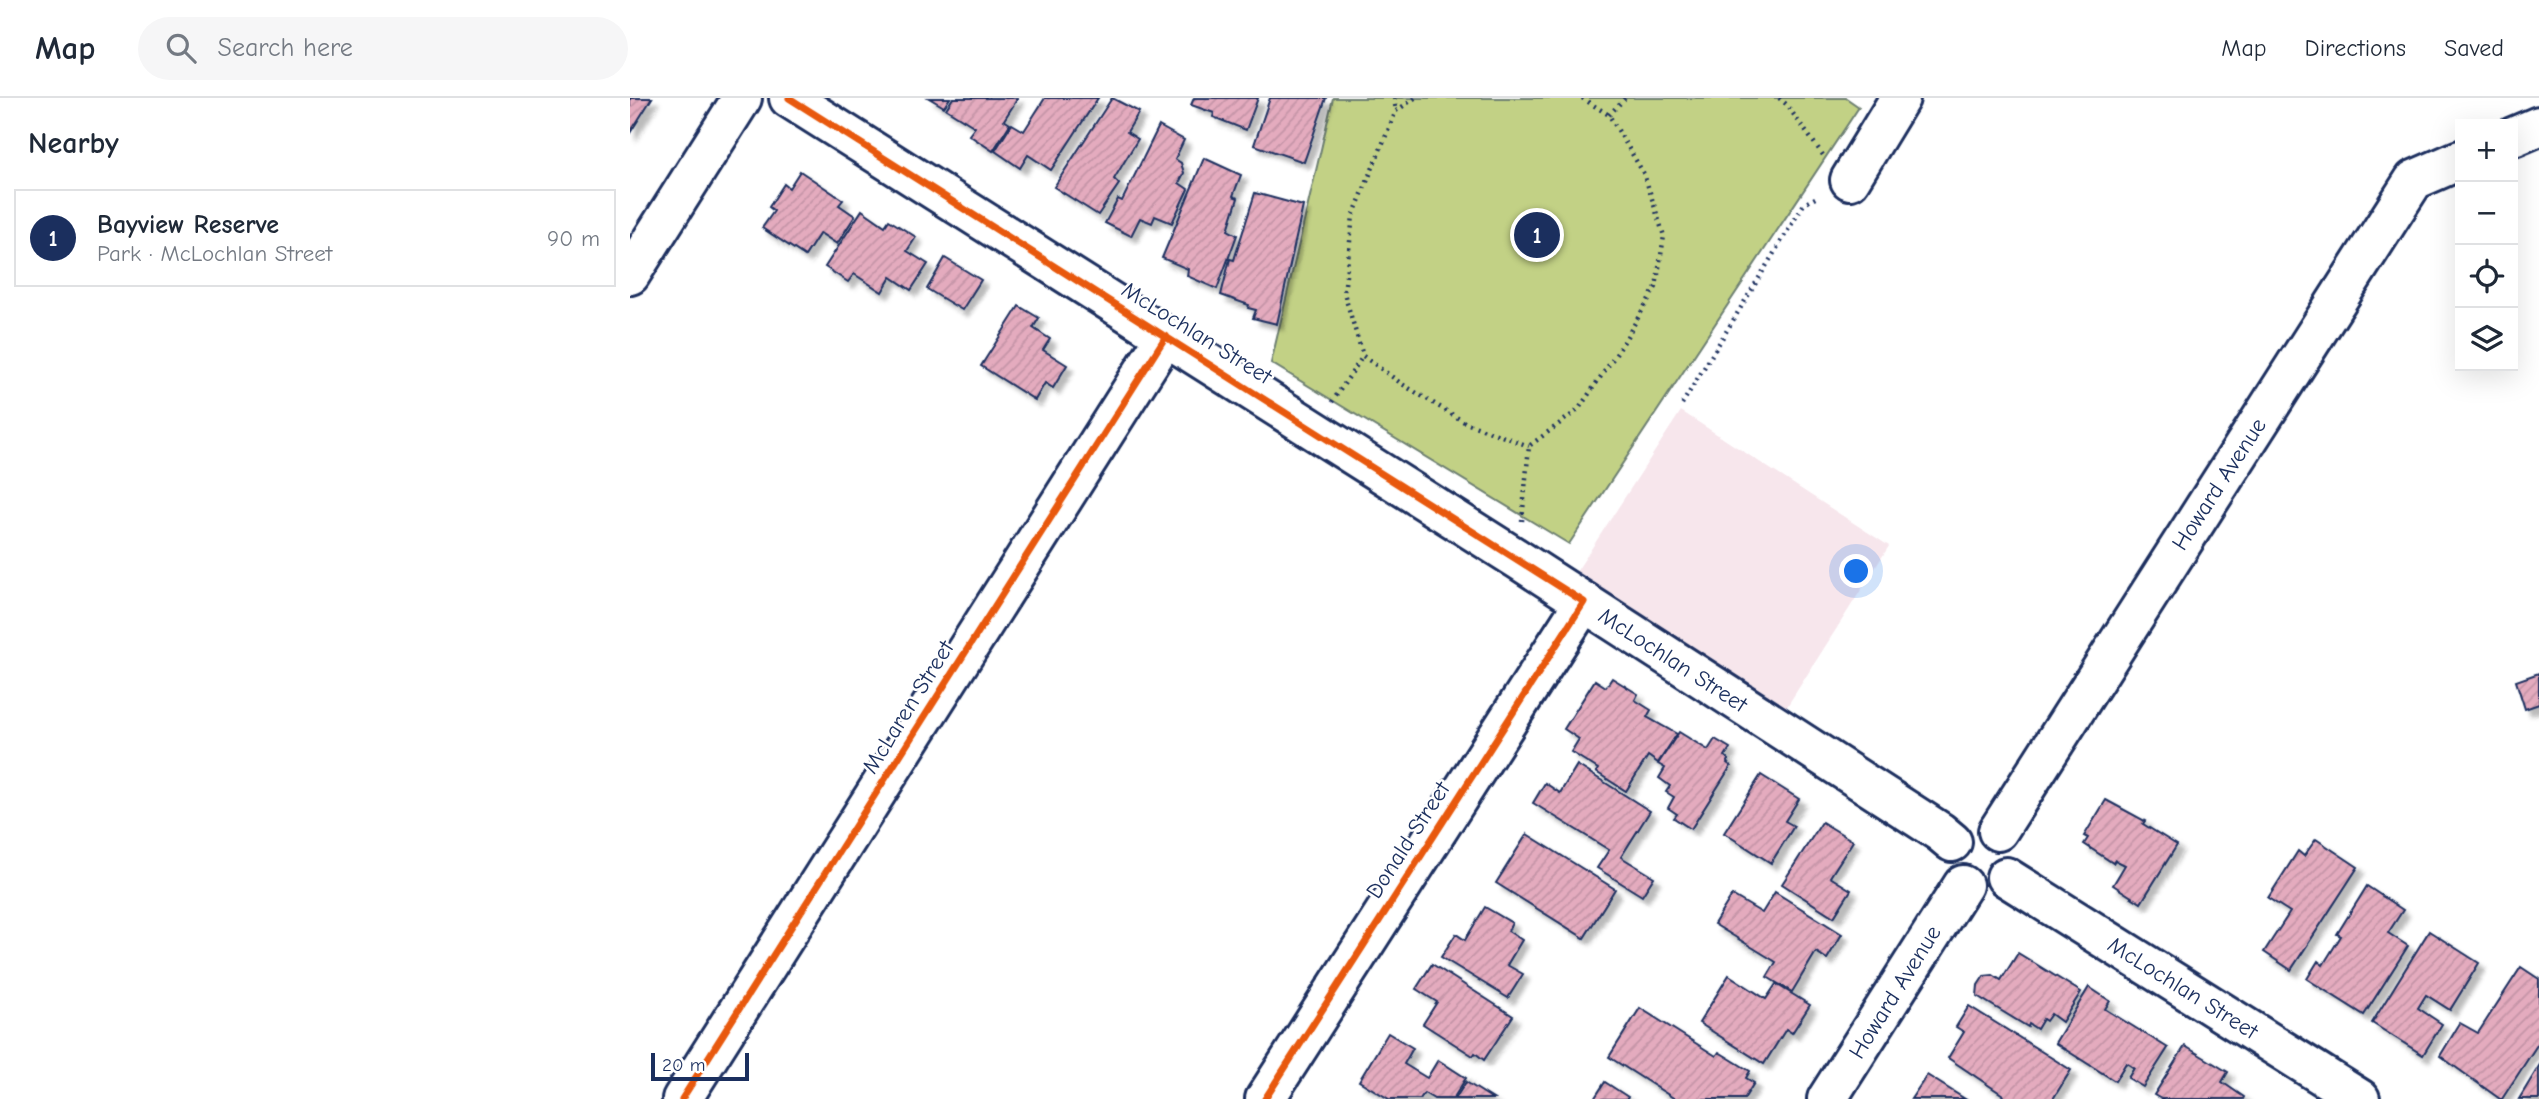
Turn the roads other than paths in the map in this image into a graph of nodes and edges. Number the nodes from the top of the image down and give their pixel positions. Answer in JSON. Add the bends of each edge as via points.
{"nodes":[{"id":1,"x":742,"y":98,"type":"edge"},
{"id":2,"x":789,"y":98,"type":"edge"},
{"id":3,"x":1900,"y":98,"type":"edge"},
{"id":4,"x":2539,"y":126,"type":"edge"},
{"id":5,"x":2518,"y":135,"type":"edge"},
{"id":6,"x":2455,"y":162,"type":"edge"},
{"id":7,"x":1850,"y":180,"type":"road end"},
{"id":8,"x":630,"y":275,"type":"edge"},
{"id":9,"x":1166,"y":336,"type":"junction"},
{"id":10,"x":1584,"y":602,"type":"junction"},
{"id":11,"x":1998,"y":831,"type":"junction"},
{"id":12,"x":1952,"y":842,"type":"junction"},
{"id":13,"x":2006,"y":877,"type":"junction"},
{"id":14,"x":1963,"y":885,"type":"junction"},
{"id":15,"x":682,"y":1099,"type":"edge"},
{"id":16,"x":1265,"y":1099,"type":"edge"},
{"id":17,"x":1827,"y":1099,"type":"edge"},
{"id":18,"x":2360,"y":1099,"type":"edge"}],
"edges":[{"from":1,"to":8,"type":"street"},
{"from":2,"to":9,"type":"street","name":"McLochlan Street"},
{"from":3,"to":7,"type":"street"},
{"from":4,"to":5,"type":"street"},
{"from":6,"to":11,"type":"street","name":"Howard Avenue","via":[[2414,180]]},
{"from":9,"to":10,"type":"street","name":"McLochlan Street"},
{"from":9,"to":15,"type":"street","name":"McLaren Street"},
{"from":10,"to":12,"type":"street","name":"McLochlan Street"},
{"from":10,"to":16,"type":"street","name":"Donald Street"},
{"from":11,"to":12,"type":"street","via":[[1969,828]]},
{"from":11,"to":13,"type":"street","via":[[2011,849]]},
{"from":12,"to":14,"type":"street","via":[[1950,868]]},
{"from":13,"to":14,"type":"street","via":[[1988,890]]},
{"from":13,"to":18,"type":"street","name":"McLochlan Street"},
{"from":14,"to":17,"type":"street","name":"Howard Avenue"}]}
